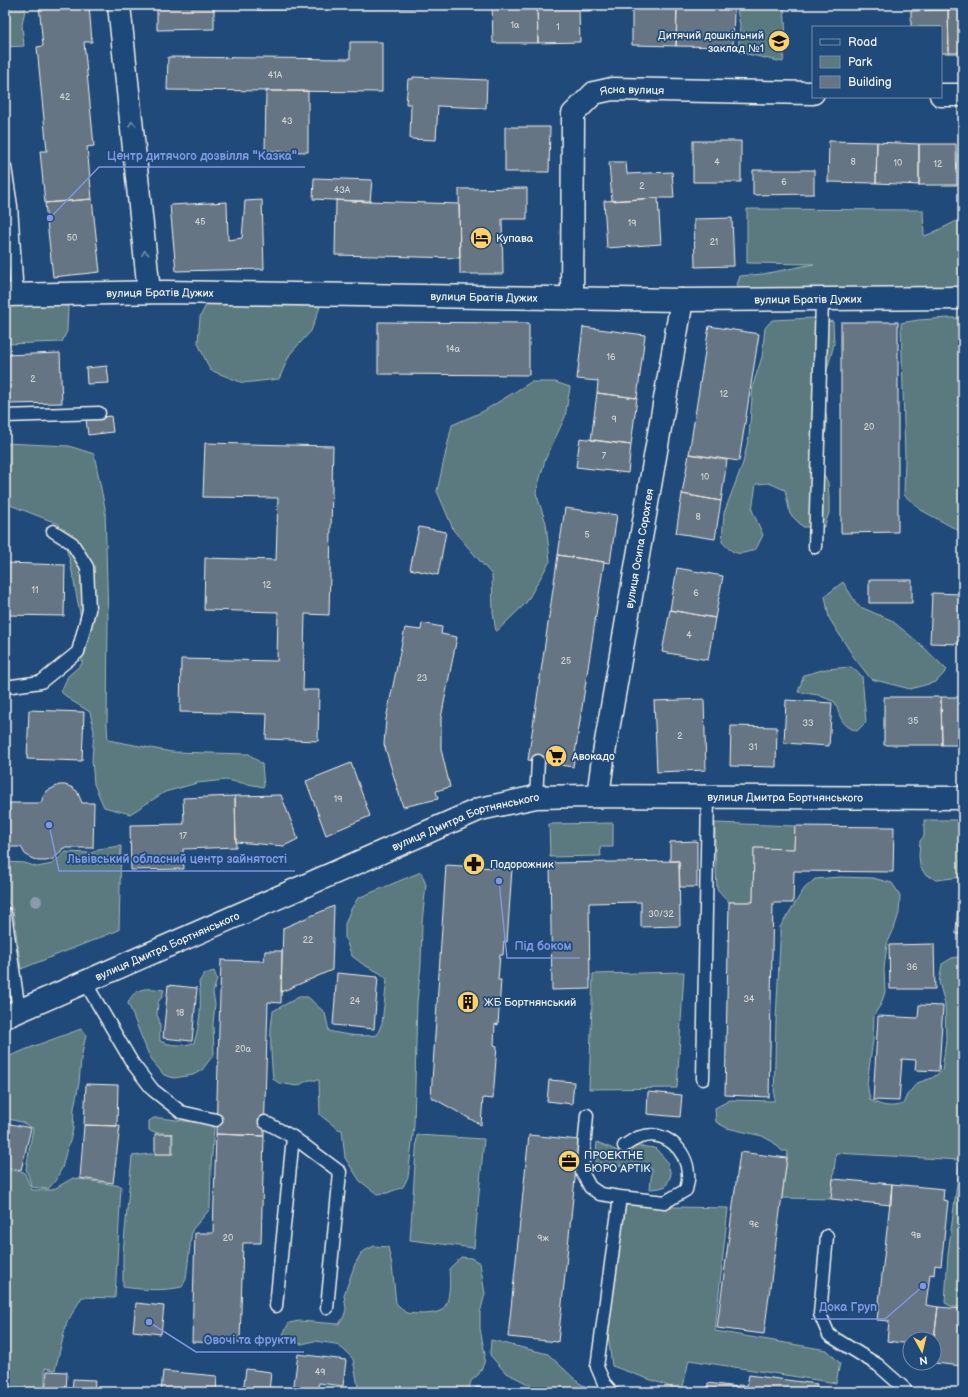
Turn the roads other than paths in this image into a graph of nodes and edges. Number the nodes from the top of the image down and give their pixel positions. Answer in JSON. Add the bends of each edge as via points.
{"nodes":[{"id":1,"x":119,"y":5,"type":"edge"},
{"id":2,"x":812,"y":93,"type":"edge"},
{"id":3,"x":942,"y":95,"type":"edge"},
{"id":4,"x":963,"y":95,"type":"edge"},
{"id":5,"x":5,"y":167,"type":"edge"},
{"id":6,"x":149,"y":292,"type":"junction"},
{"id":7,"x":11,"y":295,"type":"edge"},
{"id":8,"x":963,"y":298,"type":"edge"},
{"id":9,"x":572,"y":299,"type":"junction"},
{"id":10,"x":682,"y":300,"type":"junction"},
{"id":11,"x":822,"y":300,"type":"junction"},
{"id":12,"x":99,"y":413,"type":"dead end"},
{"id":13,"x":5,"y":416,"type":"edge"},
{"id":14,"x":53,"y":531,"type":"dead end"},
{"id":15,"x":815,"y":547,"type":"dead end"},
{"id":16,"x":5,"y":687,"type":"edge"},
{"id":17,"x":538,"y":761,"type":"dead end"},
{"id":18,"x":598,"y":796,"type":"junction"},
{"id":19,"x":708,"y":796,"type":"junction"},
{"id":20,"x":536,"y":797,"type":"junction"},
{"id":21,"x":963,"y":798,"type":"edge"},
{"id":22,"x":5,"y":913,"type":"edge"},
{"id":23,"x":85,"y":982,"type":"junction"},
{"id":24,"x":12,"y":1014,"type":"edge"},
{"id":25,"x":702,"y":1079,"type":"dead end"},
{"id":26,"x":587,"y":1115,"type":"dead end"},
{"id":27,"x":216,"y":1120,"type":"dead end"},
{"id":28,"x":265,"y":1122,"type":"dead end"},
{"id":29,"x":293,"y":1137,"type":"junction"},
{"id":30,"x":624,"y":1146,"type":"dead end"},
{"id":31,"x":620,"y":1197,"type":"junction"},
{"id":32,"x":827,"y":1236,"type":"dead end"},
{"id":33,"x":276,"y":1306,"type":"dead end"},
{"id":34,"x":327,"y":1308,"type":"dead end"},
{"id":35,"x":612,"y":1392,"type":"edge"},
{"id":36,"x":907,"y":1392,"type":"edge"}],
"edges":[{"from":6,"to":1,"type":"street","one_way":true},
{"from":2,"to":9,"type":"street","name":"Ясна вулиця","via":[[612,89],[594,93],[573,114]]},
{"from":3,"to":4,"type":"street"},
{"from":5,"to":7,"type":"lane","via":[[11,206]]},
{"from":6,"to":7,"type":"street","name":"вулиця Братів Дужих"},
{"from":6,"to":9,"type":"street","name":"вулиця Братів Дужих"},
{"from":8,"to":11,"type":"street","name":"вулиця Братів Дужих"},
{"from":9,"to":10,"type":"street","name":"вулиця Братів Дужих"},
{"from":10,"to":11,"type":"street","name":"вулиця Братів Дужих"},
{"from":10,"to":18,"type":"street","name":"вулиця Осипа Сорохтея"},
{"from":11,"to":15,"type":"lane"},
{"from":12,"to":13,"type":"lane"},
{"from":14,"to":16,"type":"lane","via":[[72,543],[87,567],[89,610],[78,652],[41,682]]},
{"from":17,"to":20,"type":"lane"},
{"from":18,"to":19,"type":"street","name":"вулиця Дмитра Бортнянського"},
{"from":18,"to":20,"type":"street","name":"вулиця Дмитра Бортнянського"},
{"from":19,"to":21,"type":"street","name":"вулиця Дмитра Бортнянського"},
{"from":19,"to":25,"type":"lane"},
{"from":20,"to":23,"type":"street","name":"вулиця Дмитра Бортнянського","via":[[480,809]]},
{"from":22,"to":24,"type":"lane"},
{"from":23,"to":24,"type":"street","name":"вулиця Дмитра Бортнянського"},
{"from":23,"to":27,"type":"lane","via":[[132,1064],[153,1090],[181,1112]]},
{"from":26,"to":31,"type":"lane","via":[[582,1172],[590,1186],[600,1194]]},
{"from":28,"to":29,"type":"lane"},
{"from":29,"to":33,"type":"lane"},
{"from":29,"to":34,"type":"lane","via":[[340,1172]]},
{"from":30,"to":31,"type":"lane","via":[[641,1137],[659,1135],[674,1142],[683,1155],[688,1174],[686,1190],[665,1202]]},
{"from":31,"to":35,"type":"lane","via":[[597,1367],[604,1383]]},
{"from":32,"to":36,"type":"lane","via":[[820,1314],[829,1335],[878,1365]]}]}
